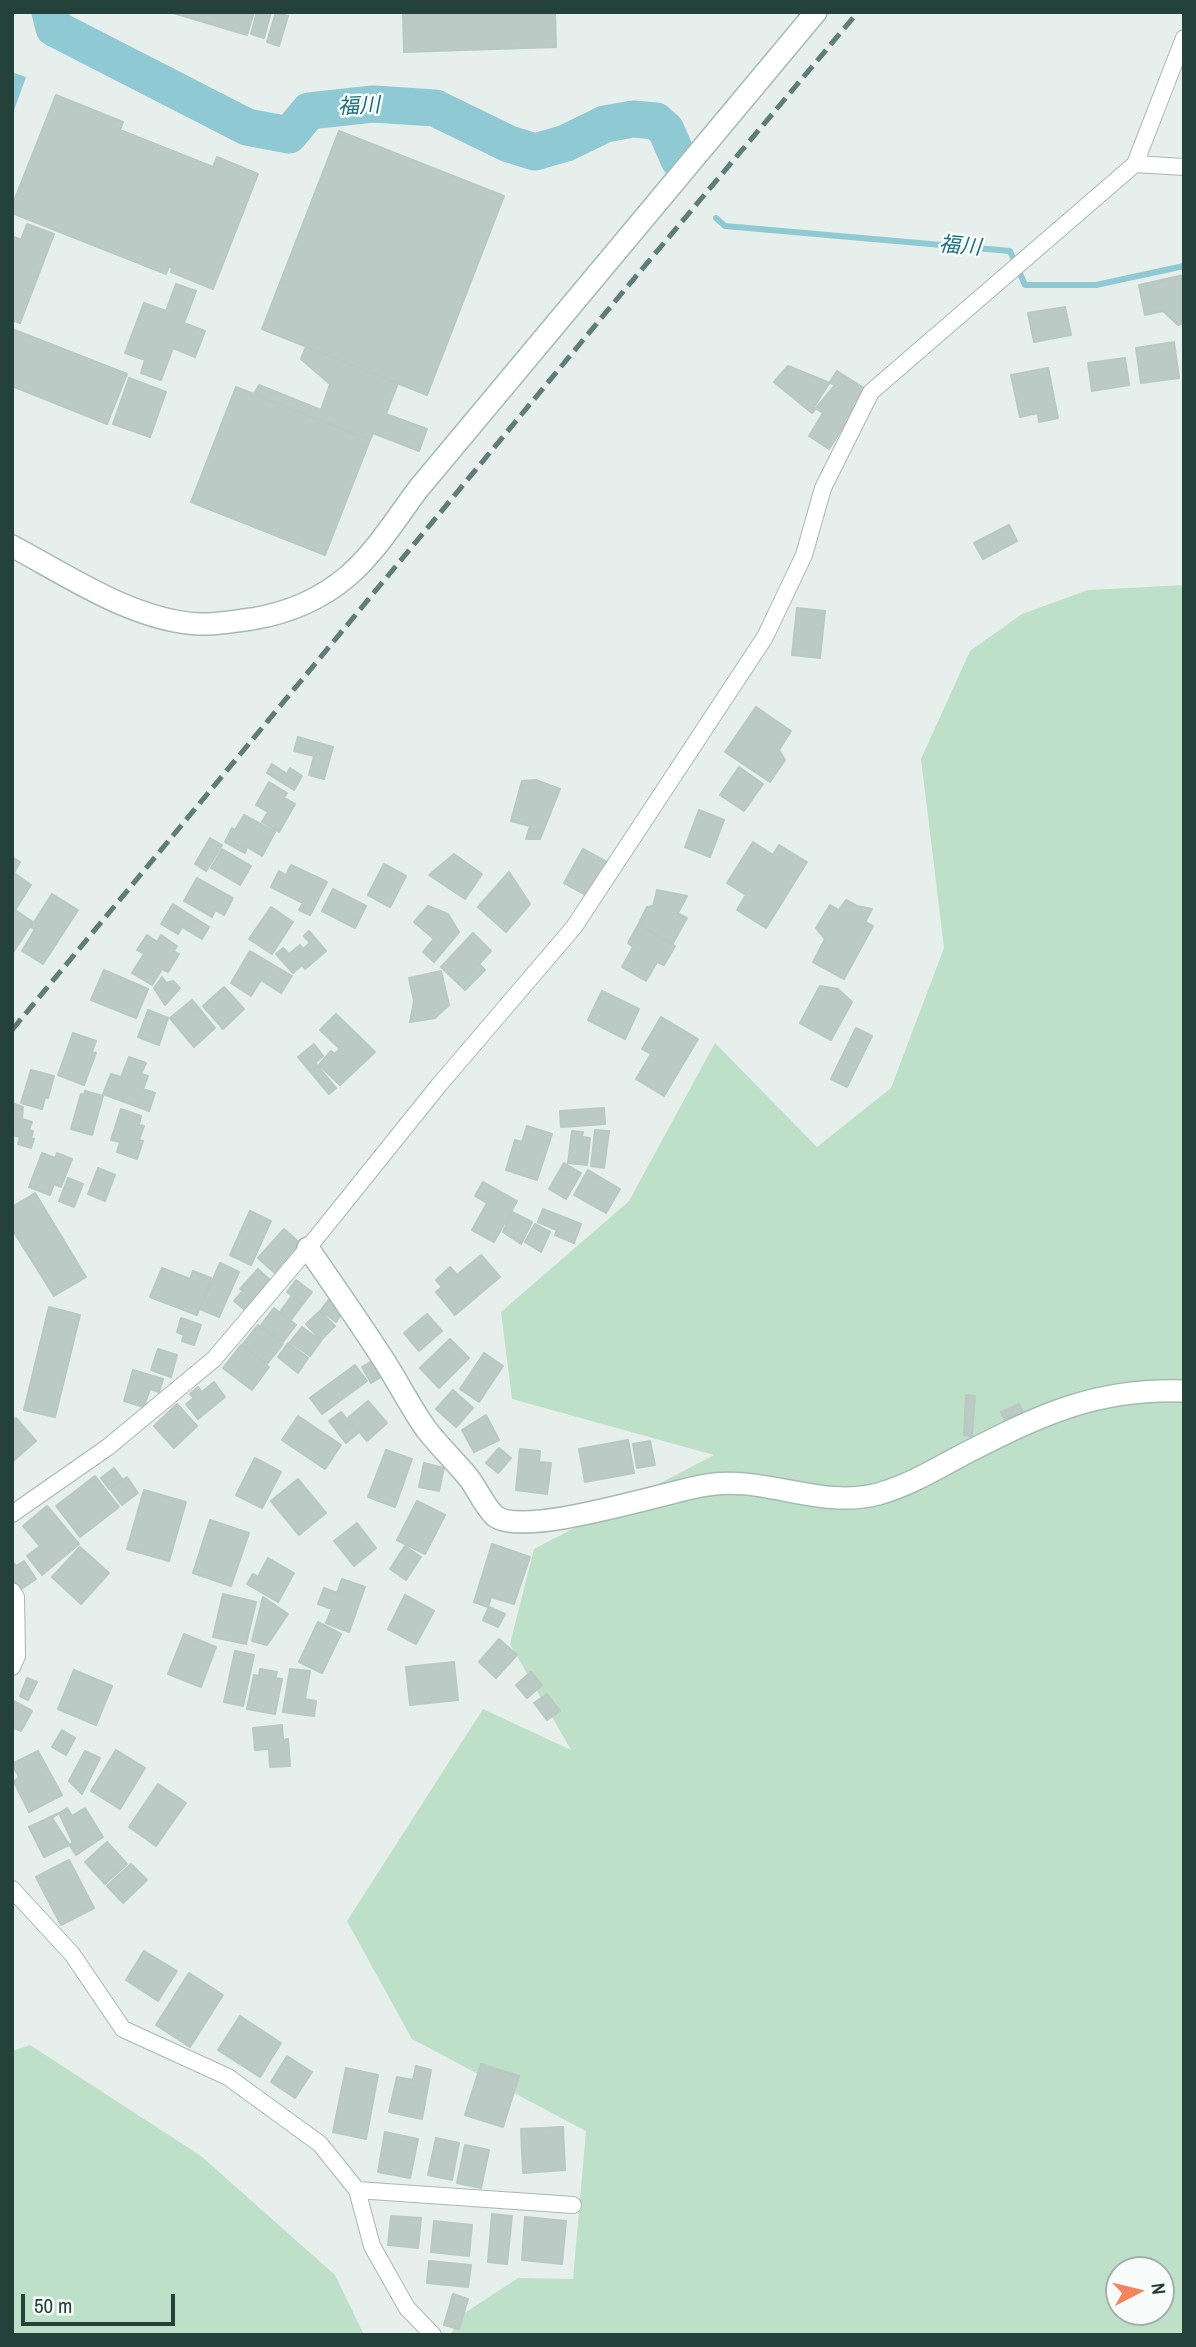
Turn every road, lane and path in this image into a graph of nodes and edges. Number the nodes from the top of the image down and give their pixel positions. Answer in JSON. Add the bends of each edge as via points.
{"nodes":[{"id":1,"x":816,"y":12,"type":"edge"},
{"id":2,"x":1184,"y":38,"type":"edge"},
{"id":3,"x":1135,"y":164,"type":"junction"},
{"id":4,"x":1184,"y":167,"type":"edge"},
{"id":5,"x":12,"y":546,"type":"edge"},
{"id":6,"x":308,"y":1248,"type":"junction"},
{"id":7,"x":1184,"y":1391,"type":"edge"},
{"id":8,"x":12,"y":1514,"type":"edge"},
{"id":9,"x":12,"y":1591,"type":"edge"},
{"id":10,"x":12,"y":1667,"type":"edge"},
{"id":11,"x":12,"y":1889,"type":"edge"},
{"id":12,"x":357,"y":2190,"type":"junction"},
{"id":13,"x":573,"y":2205,"type":"dead end"},
{"id":14,"x":433,"y":2335,"type":"edge"}],
"edges":[{"from":1,"to":5,"type":"street","via":[[370,552],[325,593],[294,610],[261,617],[200,624],[167,620],[133,608]]},
{"from":2,"to":3,"type":"street"},
{"from":3,"to":4,"type":"street"},
{"from":3,"to":6,"type":"street","via":[[871,392],[823,488],[804,555],[765,637],[663,794],[574,927]]},
{"from":6,"to":7,"type":"street","via":[[426,1429],[496,1517],[517,1523],[727,1483],[857,1499],[900,1487],[1021,1425],[1080,1402],[1129,1392]]},
{"from":6,"to":8,"type":"street","via":[[215,1359],[108,1447]]},
{"from":9,"to":10,"type":"street","via":[[16,1597],[17,1656]]},
{"from":11,"to":12,"type":"street","via":[[72,1954],[123,2029],[228,2077],[320,2144]]},
{"from":12,"to":13,"type":"street"},
{"from":12,"to":14,"type":"street","via":[[372,2246],[407,2308]]}]}
